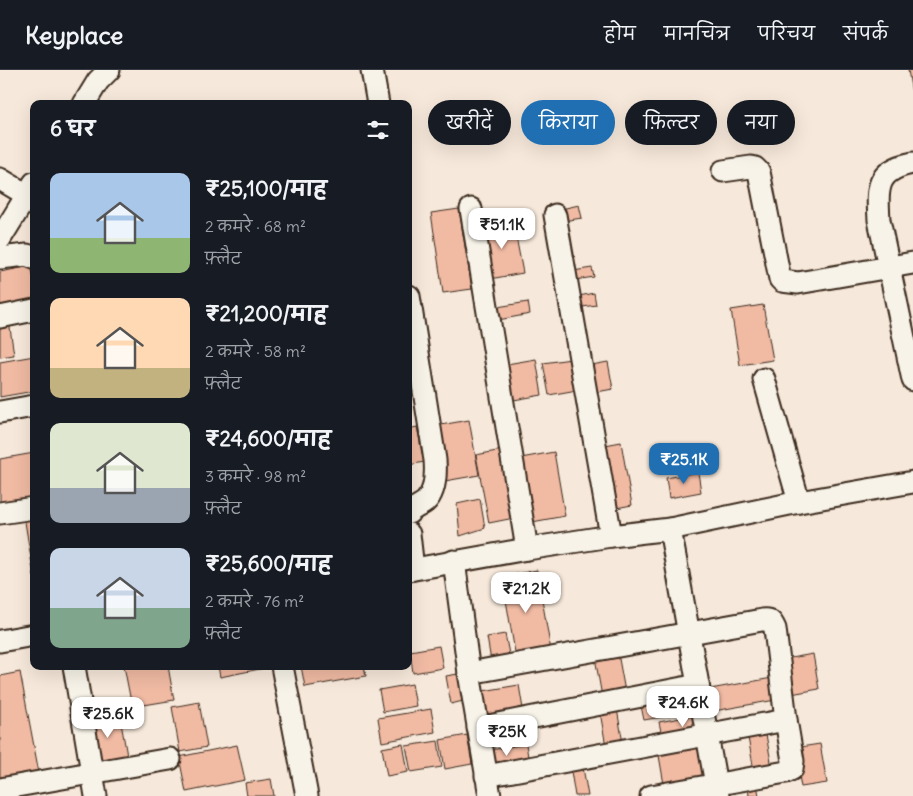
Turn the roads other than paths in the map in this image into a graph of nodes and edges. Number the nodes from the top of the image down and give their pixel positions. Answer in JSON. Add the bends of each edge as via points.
{"nodes":[{"id":1,"x":109,"y":70,"type":"edge"},
{"id":2,"x":372,"y":70,"type":"edge"},
{"id":3,"x":86,"y":100,"type":"edge"},
{"id":4,"x":377,"y":100,"type":"edge"},
{"id":5,"x":913,"y":163,"type":"edge"},
{"id":6,"x":723,"y":171,"type":"dead end"},
{"id":7,"x":0,"y":179,"type":"edge"},
{"id":8,"x":30,"y":189,"type":"edge"},
{"id":9,"x":471,"y":209,"type":"dead end"},
{"id":10,"x":554,"y":215,"type":"dead end"},
{"id":11,"x":0,"y":239,"type":"edge"},
{"id":12,"x":30,"y":256,"type":"edge"},
{"id":13,"x":0,"y":258,"type":"edge"},
{"id":14,"x":913,"y":263,"type":"edge"},
{"id":15,"x":888,"y":267,"type":"junction"},
{"id":16,"x":30,"y":311,"type":"edge"},
{"id":17,"x":412,"y":315,"type":"edge"},
{"id":18,"x":0,"y":317,"type":"edge"},
{"id":19,"x":764,"y":379,"type":"dead end"},
{"id":20,"x":913,"y":380,"type":"edge"},
{"id":21,"x":30,"y":407,"type":"edge"},
{"id":22,"x":0,"y":412,"type":"edge"},
{"id":23,"x":913,"y":482,"type":"edge"},
{"id":24,"x":799,"y":502,"type":"junction"},
{"id":25,"x":30,"y":509,"type":"edge"},
{"id":26,"x":412,"y":511,"type":"edge"},
{"id":27,"x":0,"y":513,"type":"edge"},
{"id":28,"x":670,"y":529,"type":"junction"},
{"id":29,"x":611,"y":536,"type":"junction"},
{"id":30,"x":527,"y":549,"type":"junction"},
{"id":31,"x":454,"y":561,"type":"junction"},
{"id":32,"x":412,"y":569,"type":"edge"},
{"id":33,"x":689,"y":633,"type":"junction"},
{"id":34,"x":30,"y":636,"type":"edge"},
{"id":35,"x":0,"y":640,"type":"edge"},
{"id":36,"x":75,"y":670,"type":"edge"},
{"id":37,"x":283,"y":670,"type":"edge"},
{"id":38,"x":469,"y":673,"type":"junction"},
{"id":39,"x":698,"y":685,"type":"junction"},
{"id":40,"x":786,"y":720,"type":"junction"},
{"id":41,"x":478,"y":728,"type":"junction"},
{"id":42,"x":708,"y":735,"type":"junction"},
{"id":43,"x":170,"y":759,"type":"dead end"},
{"id":44,"x":92,"y":773,"type":"junction"},
{"id":45,"x":488,"y":786,"type":"edge"},
{"id":46,"x":0,"y":789,"type":"edge"},
{"id":47,"x":717,"y":790,"type":"edge"},
{"id":48,"x":96,"y":796,"type":"edge"},
{"id":49,"x":307,"y":796,"type":"edge"},
{"id":50,"x":651,"y":796,"type":"edge"}],
"edges":[{"from":1,"to":3,"type":"street"},
{"from":2,"to":4,"type":"street"},
{"from":5,"to":15,"type":"street","via":[[895,168],[882,181],[878,198],[879,220]]},
{"from":6,"to":15,"type":"street","via":[[751,167],[759,172],[782,281],[798,283]]},
{"from":7,"to":8,"type":"street"},
{"from":8,"to":11,"type":"street"},
{"from":9,"to":30,"type":"street"},
{"from":10,"to":29,"type":"street"},
{"from":12,"to":13,"type":"street"},
{"from":14,"to":15,"type":"street"},
{"from":15,"to":20,"type":"street"},
{"from":16,"to":18,"type":"street"},
{"from":17,"to":26,"type":"street","via":[[436,472],[428,499]]},
{"from":19,"to":24,"type":"street"},
{"from":21,"to":22,"type":"street"},
{"from":23,"to":24,"type":"street"},
{"from":24,"to":28,"type":"street"},
{"from":25,"to":27,"type":"street"},
{"from":28,"to":29,"type":"street"},
{"from":28,"to":33,"type":"street"},
{"from":29,"to":30,"type":"street"},
{"from":30,"to":31,"type":"street"},
{"from":31,"to":32,"type":"street"},
{"from":31,"to":38,"type":"street"},
{"from":33,"to":38,"type":"street"},
{"from":33,"to":39,"type":"street"},
{"from":33,"to":40,"type":"street","via":[[762,620],[772,622]]},
{"from":34,"to":35,"type":"street"},
{"from":36,"to":44,"type":"street"},
{"from":37,"to":49,"type":"street"},
{"from":38,"to":41,"type":"street"},
{"from":39,"to":41,"type":"street"},
{"from":39,"to":42,"type":"street"},
{"from":40,"to":42,"type":"street"},
{"from":40,"to":47,"type":"street","via":[[792,768]]},
{"from":41,"to":45,"type":"street"},
{"from":42,"to":45,"type":"street"},
{"from":42,"to":47,"type":"street"},
{"from":43,"to":44,"type":"street"},
{"from":44,"to":46,"type":"street"},
{"from":44,"to":48,"type":"street"},
{"from":47,"to":50,"type":"street"}]}
